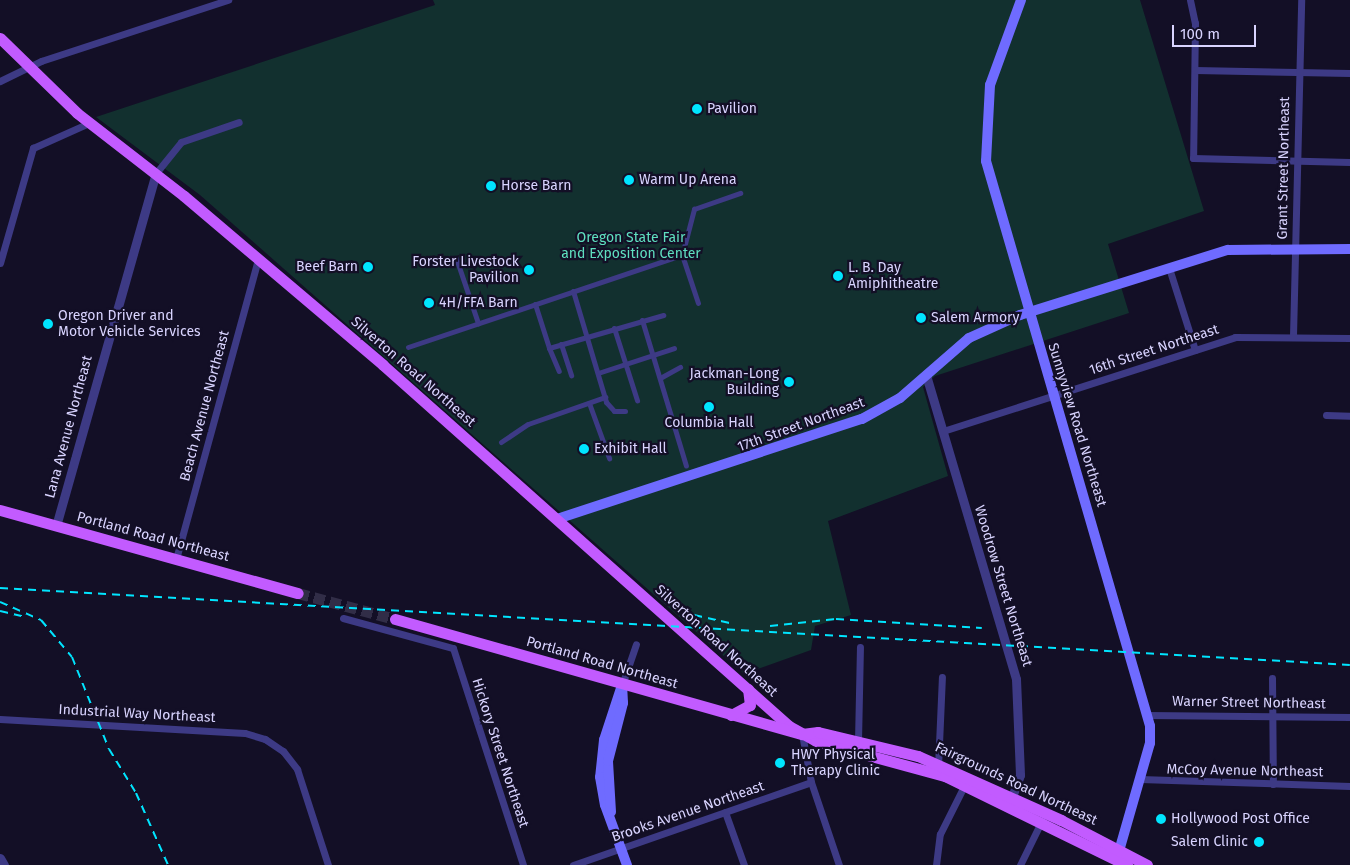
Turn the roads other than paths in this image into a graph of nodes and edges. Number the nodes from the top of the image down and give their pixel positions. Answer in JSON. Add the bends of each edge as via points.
{"nodes":[{"id":1,"x":228,"y":0,"type":"edge"},
{"id":2,"x":1021,"y":0,"type":"edge"},
{"id":3,"x":1190,"y":0,"type":"edge"},
{"id":4,"x":1301,"y":0,"type":"edge"},
{"id":5,"x":0,"y":38,"type":"edge"},
{"id":6,"x":30,"y":68,"type":"junction"},
{"id":7,"x":1195,"y":70,"type":"junction"},
{"id":8,"x":1299,"y":72,"type":"junction"},
{"id":9,"x":1350,"y":73,"type":"edge"},
{"id":10,"x":0,"y":81,"type":"edge"},
{"id":11,"x":239,"y":122,"type":"dead end"},
{"id":12,"x":89,"y":123,"type":"junction"},
{"id":13,"x":1296,"y":161,"type":"junction"},
{"id":14,"x":1350,"y":162,"type":"edge"},
{"id":15,"x":156,"y":173,"type":"junction"},
{"id":16,"x":740,"y":193,"type":"dead end"},
{"id":17,"x":1295,"y":249,"type":"junction"},
{"id":18,"x":1350,"y":250,"type":"edge"},
{"id":19,"x":682,"y":255,"type":"junction"},
{"id":20,"x":456,"y":258,"type":"dead end"},
{"id":21,"x":258,"y":260,"type":"junction"},
{"id":22,"x":0,"y":264,"type":"edge"},
{"id":23,"x":1169,"y":268,"type":"junction"},
{"id":24,"x":573,"y":291,"type":"junction"},
{"id":25,"x":698,"y":302,"type":"dead end"},
{"id":26,"x":535,"y":304,"type":"junction"},
{"id":27,"x":1028,"y":313,"type":"junction"},
{"id":28,"x":663,"y":315,"type":"dead end"},
{"id":29,"x":642,"y":320,"type":"junction"},
{"id":30,"x":478,"y":323,"type":"junction"},
{"id":31,"x":614,"y":328,"type":"junction"},
{"id":32,"x":588,"y":336,"type":"junction"},
{"id":33,"x":1293,"y":336,"type":"junction"},
{"id":34,"x":1350,"y":338,"type":"edge"},
{"id":35,"x":561,"y":344,"type":"junction"},
{"id":36,"x":408,"y":347,"type":"dead end"},
{"id":37,"x":549,"y":348,"type":"junction"},
{"id":38,"x":674,"y":348,"type":"dead end"},
{"id":39,"x":1194,"y":350,"type":"junction"},
{"id":40,"x":652,"y":355,"type":"junction"},
{"id":41,"x":626,"y":364,"type":"junction"},
{"id":42,"x":680,"y":367,"type":"dead end"},
{"id":43,"x":559,"y":371,"type":"dead end"},
{"id":44,"x":598,"y":373,"type":"junction"},
{"id":45,"x":571,"y":375,"type":"dead end"},
{"id":46,"x":926,"y":375,"type":"junction"},
{"id":47,"x":660,"y":378,"type":"junction"},
{"id":48,"x":1054,"y":396,"type":"junction"},
{"id":49,"x":605,"y":397,"type":"junction"},
{"id":50,"x":637,"y":400,"type":"dead end"},
{"id":51,"x":588,"y":403,"type":"junction"},
{"id":52,"x":625,"y":411,"type":"dead end"},
{"id":53,"x":1326,"y":415,"type":"dead end"},
{"id":54,"x":1350,"y":416,"type":"edge"},
{"id":55,"x":943,"y":431,"type":"junction"},
{"id":56,"x":501,"y":442,"type":"dead end"},
{"id":57,"x":609,"y":458,"type":"dead end"},
{"id":58,"x":686,"y":466,"type":"dead end"},
{"id":59,"x":0,"y":510,"type":"edge"},
{"id":60,"x":557,"y":519,"type":"junction"},
{"id":61,"x":56,"y":526,"type":"junction"},
{"id":62,"x":176,"y":559,"type":"junction"},
{"id":63,"x":298,"y":593,"type":"tunnel mouth"},
{"id":64,"x":343,"y":618,"type":"dead end"},
{"id":65,"x":395,"y":619,"type":"tunnel mouth"},
{"id":66,"x":636,"y":644,"type":"dead end"},
{"id":67,"x":860,"y":647,"type":"dead end"},
{"id":68,"x":942,"y":677,"type":"dead end"},
{"id":69,"x":1272,"y":678,"type":"dead end"},
{"id":70,"x":622,"y":685,"type":"junction"},
{"id":71,"x":748,"y":689,"type":"junction"},
{"id":72,"x":1147,"y":715,"type":"junction"},
{"id":73,"x":731,"y":716,"type":"junction"},
{"id":74,"x":1274,"y":716,"type":"junction"},
{"id":75,"x":1350,"y":717,"type":"edge"},
{"id":76,"x":0,"y":719,"type":"edge"},
{"id":77,"x":802,"y":734,"type":"junction"},
{"id":78,"x":858,"y":741,"type":"junction"},
{"id":79,"x":938,"y":768,"type":"junction"},
{"id":80,"x":1140,"y":778,"type":"junction"},
{"id":81,"x":967,"y":781,"type":"junction"},
{"id":82,"x":811,"y":782,"type":"junction"},
{"id":83,"x":1273,"y":784,"type":"junction"},
{"id":84,"x":1350,"y":786,"type":"edge"},
{"id":85,"x":1010,"y":802,"type":"junction"},
{"id":86,"x":725,"y":812,"type":"junction"},
{"id":87,"x":1043,"y":817,"type":"junction"},
{"id":88,"x":622,"y":848,"type":"junction"},
{"id":89,"x":0,"y":858,"type":"edge"},
{"id":90,"x":1117,"y":858,"type":"edge"},
{"id":91,"x":4,"y":865,"type":"edge"},
{"id":92,"x":328,"y":865,"type":"edge"},
{"id":93,"x":523,"y":865,"type":"edge"},
{"id":94,"x":572,"y":865,"type":"edge"},
{"id":95,"x":628,"y":865,"type":"edge"},
{"id":96,"x":744,"y":865,"type":"edge"},
{"id":97,"x":839,"y":865,"type":"edge"},
{"id":98,"x":936,"y":865,"type":"edge"},
{"id":99,"x":1020,"y":865,"type":"edge"},
{"id":100,"x":1127,"y":865,"type":"edge"},
{"id":101,"x":1147,"y":865,"type":"edge"}],
"edges":[{"from":1,"to":6,"type":"street"},
{"from":2,"to":27,"type":"main road","name":"Sunnyview Road Northeast","via":[[992,76],[985,130],[990,187]]},
{"from":3,"to":7,"type":"street","via":[[1195,23]]},
{"from":4,"to":8,"type":"street","name":"Grant Street Northeast"},
{"from":5,"to":6,"type":"main road","name":"Silverton Road Northeast"},
{"from":6,"to":10,"type":"street"},
{"from":6,"to":12,"type":"main road","name":"Silverton Road Northeast"},
{"from":7,"to":8,"type":"street"},
{"from":7,"to":13,"type":"street","via":[[1193,158]]},
{"from":8,"to":9,"type":"street"},
{"from":8,"to":13,"type":"street","name":"Grant Street Northeast"},
{"from":11,"to":15,"type":"street","name":"Lana Avenue Northeast","via":[[181,142]]},
{"from":12,"to":15,"type":"main road","name":"Silverton Road Northeast"},
{"from":12,"to":22,"type":"street","via":[[33,148]]},
{"from":13,"to":14,"type":"street"},
{"from":13,"to":17,"type":"street","name":"Grant Street Northeast"},
{"from":15,"to":21,"type":"main road","name":"Silverton Road Northeast"},
{"from":15,"to":61,"type":"street","name":"Lana Avenue Northeast"},
{"from":16,"to":19,"type":"street","via":[[694,210]]},
{"from":17,"to":18,"type":"main road","name":"17th Street Northeast"},
{"from":17,"to":23,"type":"main road","name":"17th Street Northeast","via":[[1234,249]]},
{"from":17,"to":33,"type":"street","name":"Grant Street Northeast"},
{"from":19,"to":24,"type":"street"},
{"from":19,"to":25,"type":"street"},
{"from":20,"to":30,"type":"street"},
{"from":21,"to":60,"type":"main road","name":"Silverton Road Northeast"},
{"from":21,"to":62,"type":"street","name":"Beach Avenue Northeast"},
{"from":23,"to":27,"type":"main road","name":"17th Street Northeast"},
{"from":23,"to":39,"type":"street"},
{"from":24,"to":26,"type":"street"},
{"from":24,"to":32,"type":"street"},
{"from":26,"to":30,"type":"street"},
{"from":26,"to":37,"type":"street"},
{"from":27,"to":46,"type":"main road","name":"17th Street Northeast","via":[[969,338]]},
{"from":27,"to":48,"type":"main road","name":"Sunnyview Road Northeast"},
{"from":28,"to":29,"type":"street"},
{"from":29,"to":31,"type":"street"},
{"from":29,"to":40,"type":"street"},
{"from":30,"to":36,"type":"street"},
{"from":31,"to":32,"type":"street"},
{"from":31,"to":41,"type":"street"},
{"from":32,"to":35,"type":"street"},
{"from":32,"to":44,"type":"street"},
{"from":33,"to":34,"type":"street","name":"16th Street Northeast"},
{"from":33,"to":39,"type":"street","name":"16th Street Northeast","via":[[1242,336]]},
{"from":35,"to":37,"type":"street"},
{"from":35,"to":45,"type":"street"},
{"from":37,"to":43,"type":"street"},
{"from":38,"to":40,"type":"street"},
{"from":39,"to":48,"type":"street","name":"16th Street Northeast"},
{"from":40,"to":41,"type":"street"},
{"from":40,"to":47,"type":"street"},
{"from":41,"to":44,"type":"street"},
{"from":41,"to":50,"type":"street"},
{"from":42,"to":47,"type":"street"},
{"from":44,"to":49,"type":"street"},
{"from":46,"to":55,"type":"street","name":"Woodrow Street Northeast"},
{"from":46,"to":60,"type":"main road","name":"17th Street Northeast","via":[[895,401],[862,419]]},
{"from":47,"to":58,"type":"street"},
{"from":48,"to":55,"type":"street","name":"16th Street Northeast"},
{"from":48,"to":72,"type":"main road","name":"Sunnyview Road Northeast"},
{"from":49,"to":51,"type":"street"},
{"from":49,"to":52,"type":"street","via":[[614,411]]},
{"from":51,"to":56,"type":"street","via":[[528,424]]},
{"from":51,"to":57,"type":"street"},
{"from":53,"to":54,"type":"street"},
{"from":55,"to":85,"type":"street","name":"Woodrow Street Northeast","via":[[1016,679],[1020,768]]},
{"from":59,"to":61,"type":"main road","name":"Portland Road Northeast"},
{"from":60,"to":71,"type":"main road","name":"Silverton Road Northeast"},
{"from":61,"to":62,"type":"main road","name":"Portland Road Northeast"},
{"from":62,"to":63,"type":"main road","name":"Portland Road Northeast"},
{"from":64,"to":93,"type":"street","name":"Hickory Street Northeast","via":[[453,648]]},
{"from":65,"to":70,"type":"main road","name":"Portland Road Northeast"},
{"from":66,"to":70,"type":"street"},
{"from":67,"to":78,"type":"street"},
{"from":68,"to":79,"type":"street"},
{"from":69,"to":74,"type":"street"},
{"from":70,"to":73,"type":"main road","name":"Portland Road Northeast"},
{"from":70,"to":88,"type":"main road","via":[[600,763],[602,795]]},
{"from":71,"to":73,"type":"main road","via":[[750,706]]},
{"from":71,"to":77,"type":"main road","name":"Silverton Road Northeast"},
{"from":72,"to":74,"type":"street","name":"Warner Street Northeast"},
{"from":72,"to":80,"type":"main road","name":"Sunnyview Road Northeast","via":[[1150,743]]},
{"from":73,"to":77,"type":"main road","name":"Portland Road Northeast"},
{"from":74,"to":75,"type":"street","name":"Warner Street Northeast"},
{"from":74,"to":83,"type":"street"},
{"from":76,"to":92,"type":"street","name":"Industrial Way Northeast","via":[[245,733],[272,743],[297,769]]},
{"from":77,"to":78,"type":"main road","name":"Fairgrounds Road Northeast","via":[[818,732]]},
{"from":77,"to":79,"type":"main road","name":"Fairgrounds Road Northeast"},
{"from":77,"to":82,"type":"street"},
{"from":78,"to":79,"type":"main road","name":"Fairgrounds Road Northeast"},
{"from":79,"to":81,"type":"main road","name":"Fairgrounds Road Northeast"},
{"from":80,"to":83,"type":"street","name":"McCoy Avenue Northeast"},
{"from":80,"to":90,"type":"main road","name":"Sunnyview Road Northeast"},
{"from":81,"to":85,"type":"main road","name":"Fairgrounds Road Northeast"},
{"from":81,"to":98,"type":"street","via":[[940,834]]},
{"from":82,"to":86,"type":"street","name":"Brooks Avenue Northeast"},
{"from":82,"to":97,"type":"street"},
{"from":83,"to":84,"type":"street","name":"McCoy Avenue Northeast"},
{"from":85,"to":87,"type":"main road","name":"Fairgrounds Road Northeast"},
{"from":86,"to":88,"type":"street","name":"Brooks Avenue Northeast"},
{"from":86,"to":96,"type":"street"},
{"from":87,"to":90,"type":"main road","name":"Fairgrounds Road Northeast"},
{"from":87,"to":99,"type":"street"},
{"from":88,"to":94,"type":"street","name":"Brooks Avenue Northeast"},
{"from":88,"to":95,"type":"main road"},
{"from":89,"to":91,"type":"street"},
{"from":90,"to":100,"type":"main road","name":"Fairgrounds Road Northeast"},
{"from":90,"to":101,"type":"main road","name":"Fairgrounds Road Northeast"}]}
